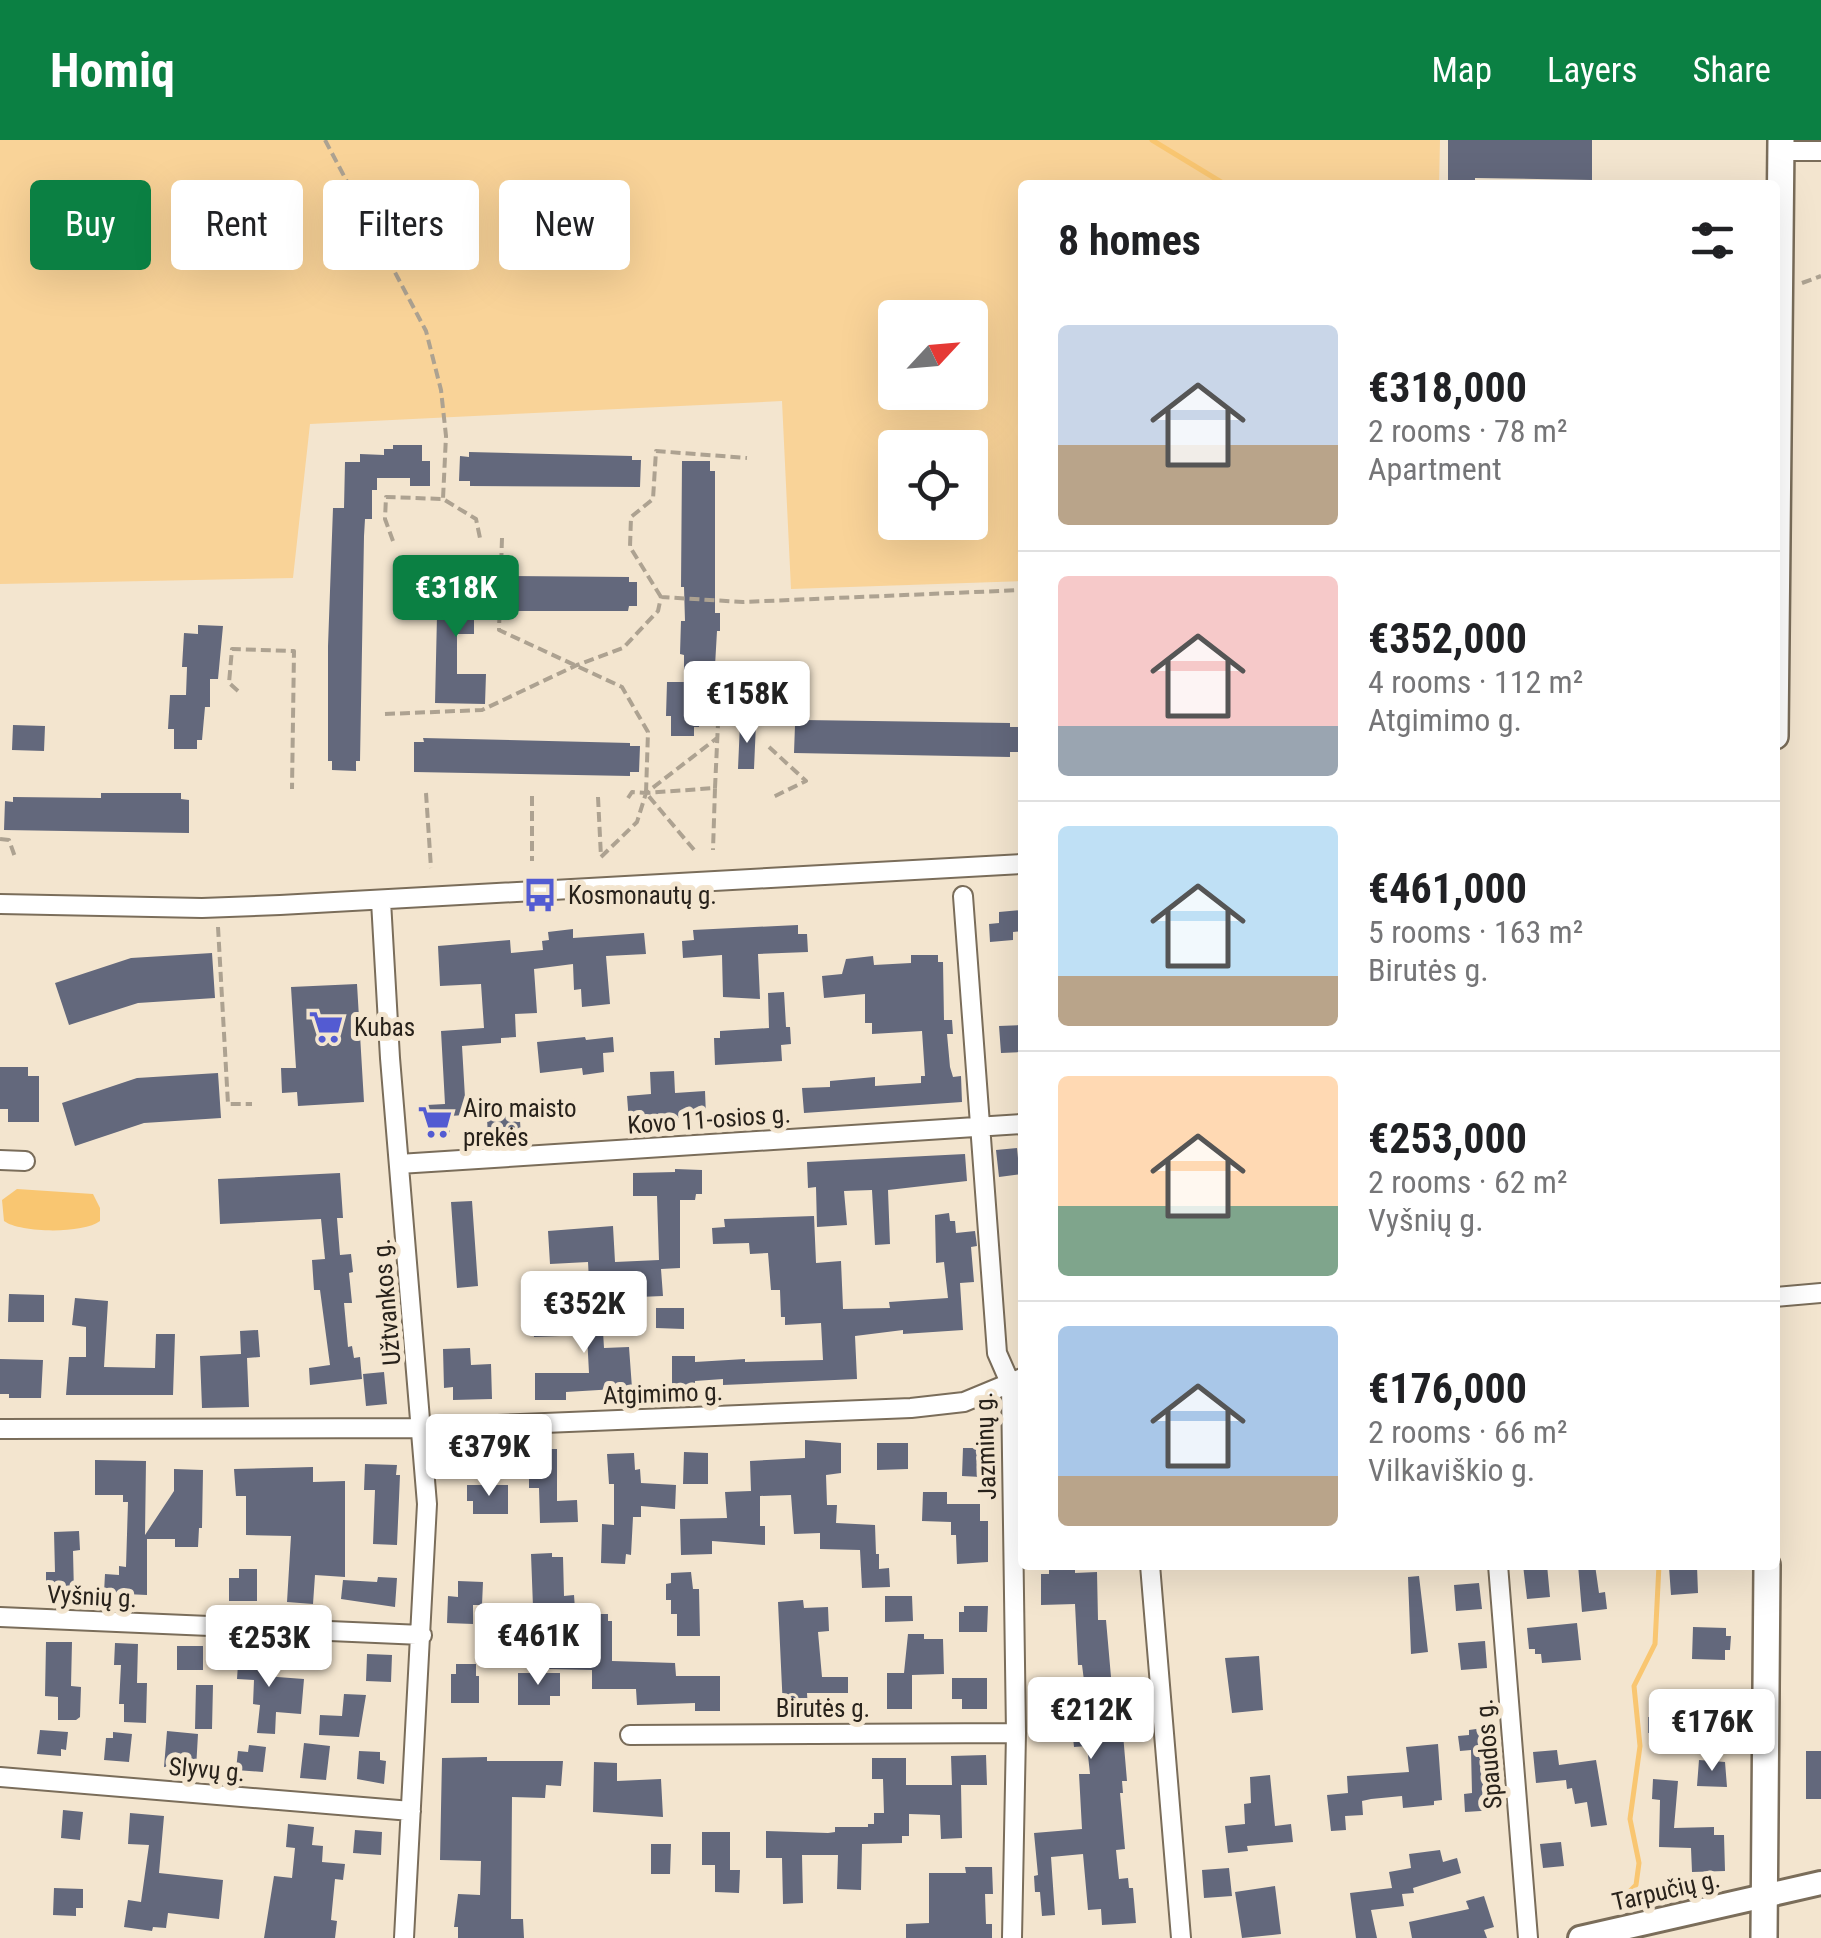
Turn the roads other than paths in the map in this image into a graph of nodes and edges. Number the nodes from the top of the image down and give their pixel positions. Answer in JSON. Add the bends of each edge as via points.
{"nodes":[{"id":1,"x":1780,"y":145,"type":"edge"},
{"id":2,"x":1821,"y":151,"type":"edge"},
{"id":3,"x":1780,"y":180,"type":"edge"},
{"id":4,"x":1018,"y":864,"type":"edge"},
{"id":5,"x":963,"y":896,"type":"dead end"},
{"id":6,"x":381,"y":901,"type":"junction"},
{"id":7,"x":0,"y":904,"type":"edge"},
{"id":8,"x":1018,"y":1124,"type":"edge"},
{"id":9,"x":980,"y":1127,"type":"junction"},
{"id":10,"x":0,"y":1160,"type":"edge"},
{"id":11,"x":25,"y":1161,"type":"dead end"},
{"id":12,"x":399,"y":1164,"type":"junction"},
{"id":13,"x":1821,"y":1293,"type":"edge"},
{"id":14,"x":1780,"y":1297,"type":"edge"},
{"id":15,"x":1017,"y":1381,"type":"edge"},
{"id":16,"x":422,"y":1428,"type":"junction"},
{"id":17,"x":0,"y":1429,"type":"edge"},
{"id":18,"x":1150,"y":1570,"type":"edge"},
{"id":19,"x":1498,"y":1570,"type":"edge"},
{"id":20,"x":1767,"y":1570,"type":"edge"},
{"id":21,"x":0,"y":1616,"type":"edge"},
{"id":22,"x":422,"y":1635,"type":"junction"},
{"id":23,"x":1016,"y":1733,"type":"junction"},
{"id":24,"x":630,"y":1734,"type":"dead end"},
{"id":25,"x":0,"y":1777,"type":"edge"},
{"id":26,"x":411,"y":1811,"type":"junction"},
{"id":27,"x":1821,"y":1883,"type":"edge"},
{"id":28,"x":1764,"y":1896,"type":"junction"},
{"id":29,"x":404,"y":1938,"type":"edge"},
{"id":30,"x":1012,"y":1938,"type":"edge"},
{"id":31,"x":1181,"y":1938,"type":"edge"},
{"id":32,"x":1528,"y":1938,"type":"edge"},
{"id":33,"x":1580,"y":1938,"type":"edge"},
{"id":34,"x":1764,"y":1938,"type":"edge"}],
"edges":[{"from":1,"to":2,"type":"street"},
{"from":1,"to":3,"type":"highway"},
{"from":4,"to":6,"type":"street"},
{"from":5,"to":9,"type":"street","name":"Jazminų g."},
{"from":6,"to":7,"type":"street"},
{"from":6,"to":12,"type":"street","name":"Užtvankos g."},
{"from":8,"to":9,"type":"street","name":"Kovo 11-osios g."},
{"from":9,"to":12,"type":"street","name":"Kovo 11-osios g."},
{"from":9,"to":15,"type":"street","name":"Jazminų g.","via":[[997,1353]]},
{"from":10,"to":11,"type":"street"},
{"from":12,"to":16,"type":"street","name":"Užtvankos g."},
{"from":13,"to":14,"type":"street"},
{"from":15,"to":16,"type":"street","name":"Atgimimo g.","via":[[964,1402],[911,1408]]},
{"from":15,"to":23,"type":"street","name":"Jazminų g."},
{"from":16,"to":17,"type":"street","name":"Atgimimo g."},
{"from":16,"to":22,"type":"street","name":"Užtvankos g.","via":[[428,1504]]},
{"from":18,"to":31,"type":"street"},
{"from":19,"to":32,"type":"street","name":"Spaudos g."},
{"from":20,"to":28,"type":"highway"},
{"from":21,"to":22,"type":"street","name":"Vyšnių g."},
{"from":22,"to":26,"type":"street","name":"Užtvankos g."},
{"from":23,"to":24,"type":"street","name":"Birutės g."},
{"from":23,"to":30,"type":"street","name":"Jazminų g."},
{"from":25,"to":26,"type":"street","name":"Slyvų g."},
{"from":26,"to":29,"type":"street","name":"Užtvankos g."},
{"from":27,"to":28,"type":"main road","name":"Tarpučių g."},
{"from":28,"to":33,"type":"main road","name":"Tarpučių g."},
{"from":28,"to":34,"type":"highway"}]}
